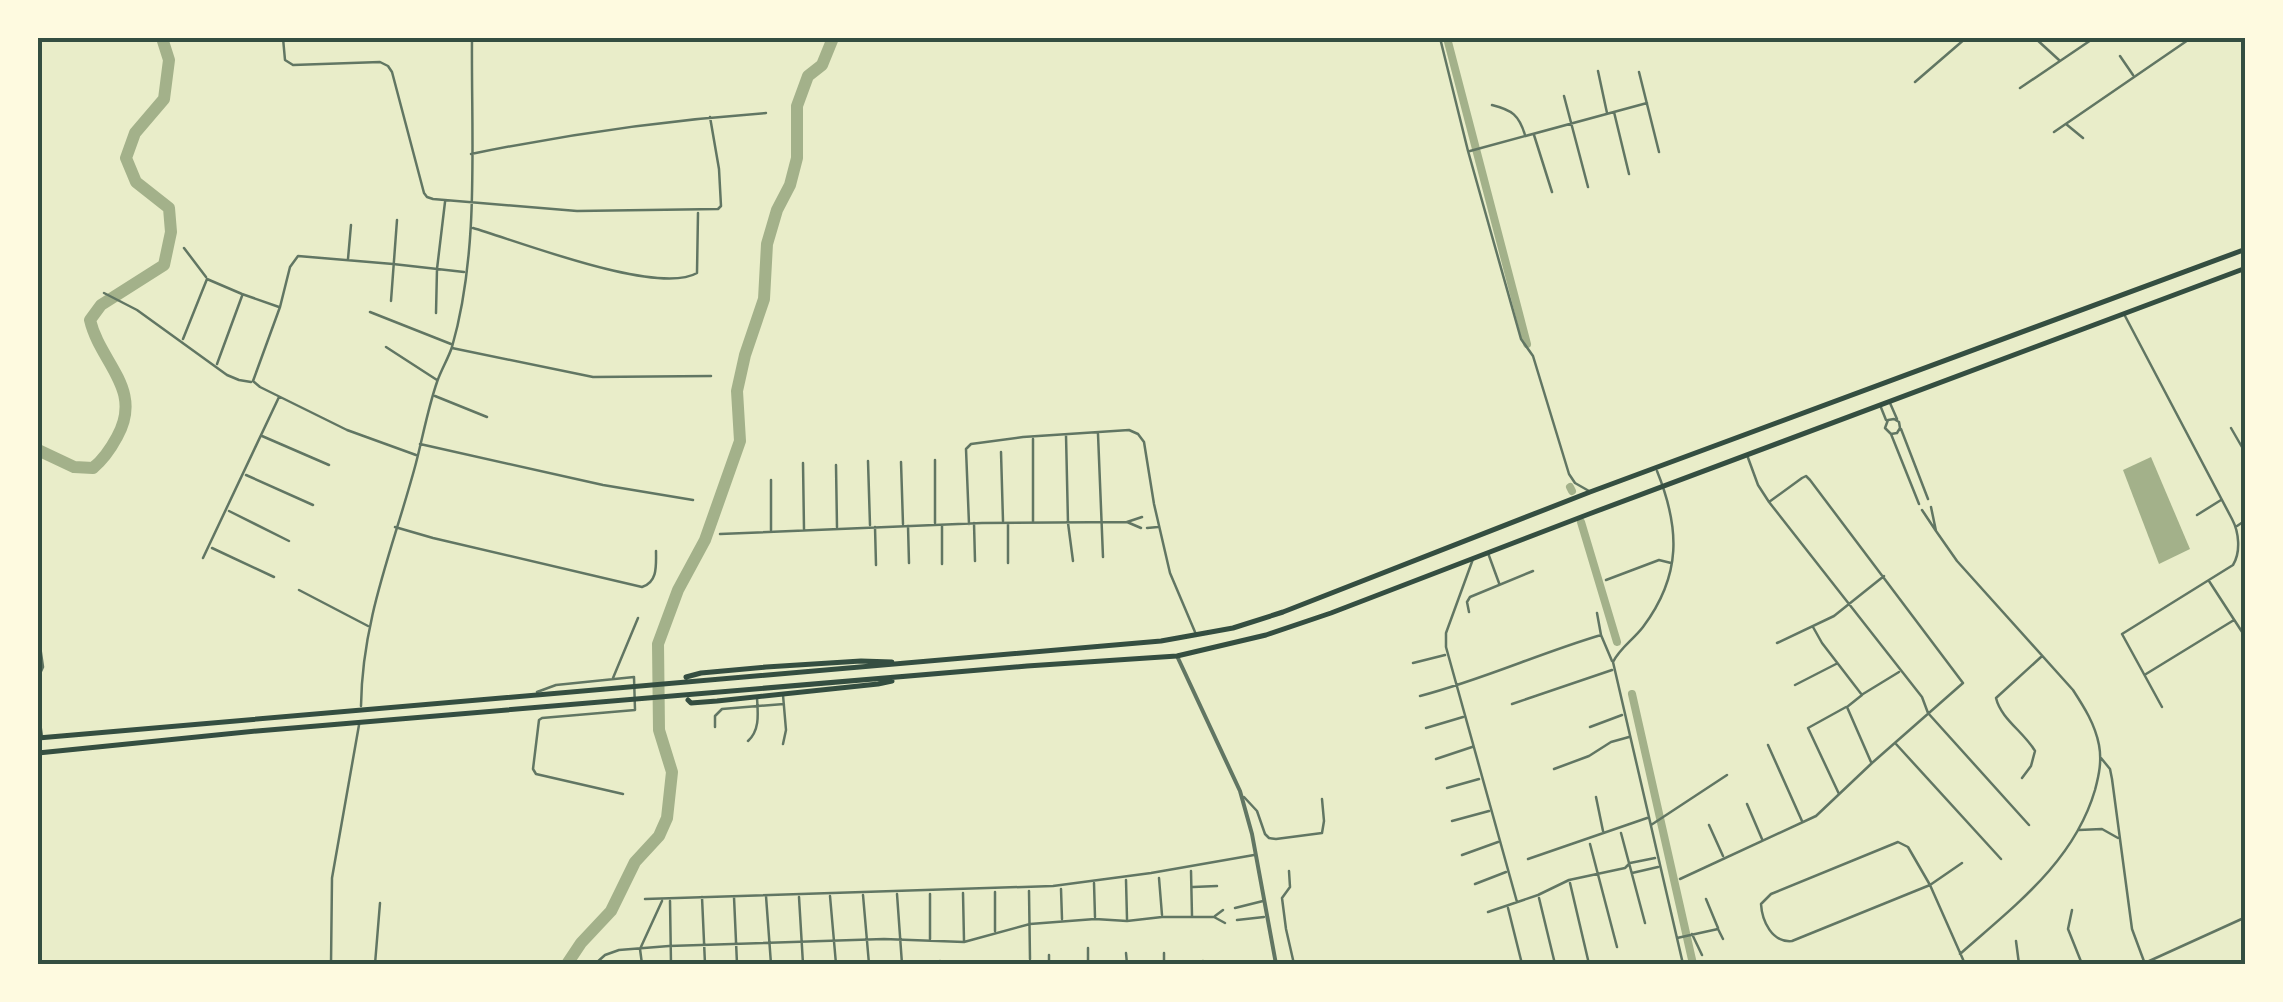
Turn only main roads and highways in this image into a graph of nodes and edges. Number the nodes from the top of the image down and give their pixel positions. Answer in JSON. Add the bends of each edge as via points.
{"nodes":[{"id":1,"x":2246,"y":249,"type":"edge"},
{"id":2,"x":2246,"y":268,"type":"edge"},
{"id":3,"x":898,"y":664,"type":"junction"},
{"id":4,"x":686,"y":677,"type":"dead end"},
{"id":5,"x":899,"y":678,"type":"junction"},
{"id":6,"x":688,"y":700,"type":"dead end"},
{"id":7,"x":212,"y":724,"type":"junction"},
{"id":8,"x":214,"y":736,"type":"junction"},
{"id":9,"x":40,"y":738,"type":"edge"},
{"id":10,"x":38,"y":752,"type":"edge"}],
"edges":[{"from":1,"to":3,"type":"main road","via":[[1233,628],[1160,641]]},
{"from":2,"to":5,"type":"main road","via":[[1295,626],[1177,656]]},
{"from":3,"to":4,"type":"main road","via":[[862,661]]},
{"from":3,"to":7,"type":"main road"},
{"from":5,"to":6,"type":"main road"},
{"from":5,"to":8,"type":"main road"},
{"from":7,"to":8,"type":"main road"},
{"from":7,"to":9,"type":"main road"},
{"from":8,"to":10,"type":"main road"}]}
